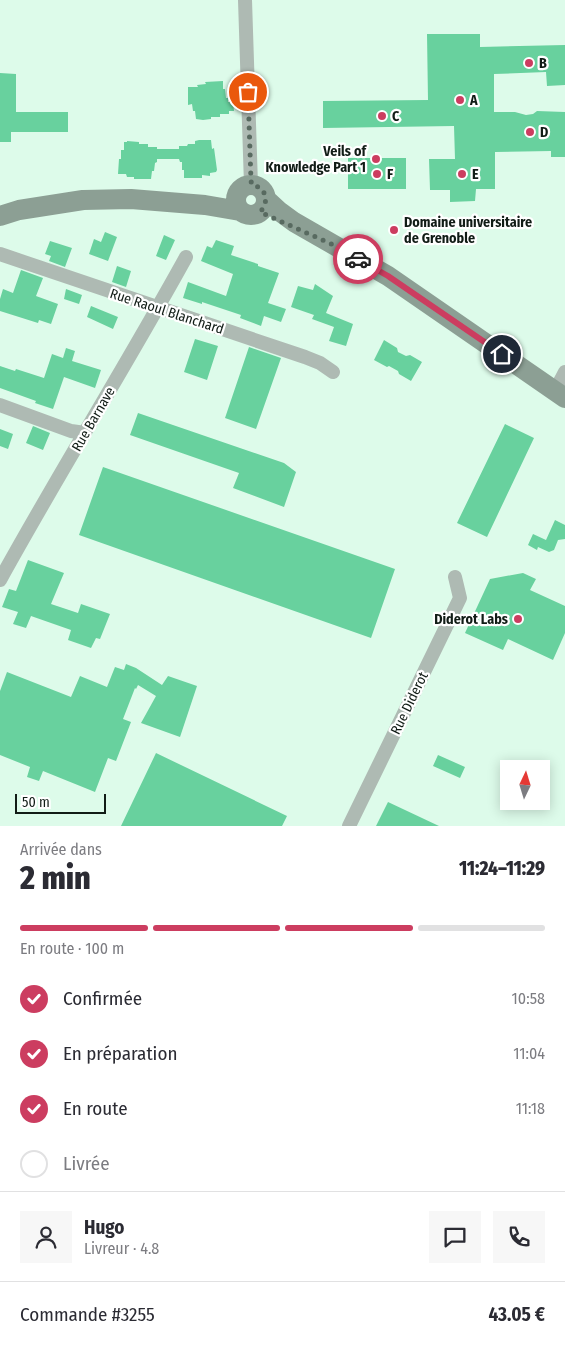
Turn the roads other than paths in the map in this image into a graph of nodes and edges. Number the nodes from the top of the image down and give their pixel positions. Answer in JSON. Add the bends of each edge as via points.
{"nodes":[{"id":1,"x":245,"y":0,"type":"edge"},
{"id":2,"x":252,"y":185,"type":"junction"},
{"id":3,"x":238,"y":204,"type":"junction"},
{"id":4,"x":263,"y":206,"type":"junction"},
{"id":5,"x":0,"y":216,"type":"edge"},
{"id":6,"x":0,"y":254,"type":"edge"},
{"id":7,"x":186,"y":257,"type":"dead end"},
{"id":8,"x":158,"y":308,"type":"junction"},
{"id":9,"x":333,"y":372,"type":"dead end"},
{"id":10,"x":565,"y":372,"type":"edge"},
{"id":11,"x":560,"y":395,"type":"edge"},
{"id":12,"x":0,"y":405,"type":"edge"},
{"id":13,"x":85,"y":433,"type":"junction"},
{"id":14,"x":455,"y":578,"type":"dead end"},
{"id":15,"x":0,"y":580,"type":"edge"},
{"id":16,"x":349,"y":826,"type":"edge"}],
"edges":[{"from":1,"to":2,"type":"street"},
{"from":2,"to":3,"type":"street","via":[[239,190]]},
{"from":2,"to":4,"type":"street","via":[[262,190]]},
{"from":3,"to":4,"type":"street","via":[[248,215],[253,215]]},
{"from":3,"to":5,"type":"street","via":[[83,200]]},
{"from":4,"to":11,"type":"street","via":[[388,276]]},
{"from":6,"to":8,"type":"street","name":"Rue Raoul Blanchard"},
{"from":7,"to":8,"type":"street","name":"Rue Barnave"},
{"from":8,"to":9,"type":"street","name":"Rue Raoul Blanchard","via":[[305,357]]},
{"from":8,"to":13,"type":"street","name":"Rue Barnave"},
{"from":10,"to":11,"type":"street"},
{"from":12,"to":13,"type":"street"},
{"from":13,"to":15,"type":"street","name":"Rue Barnave"},
{"from":14,"to":16,"type":"street","name":"Rue Diderot","via":[[460,598]]}]}
